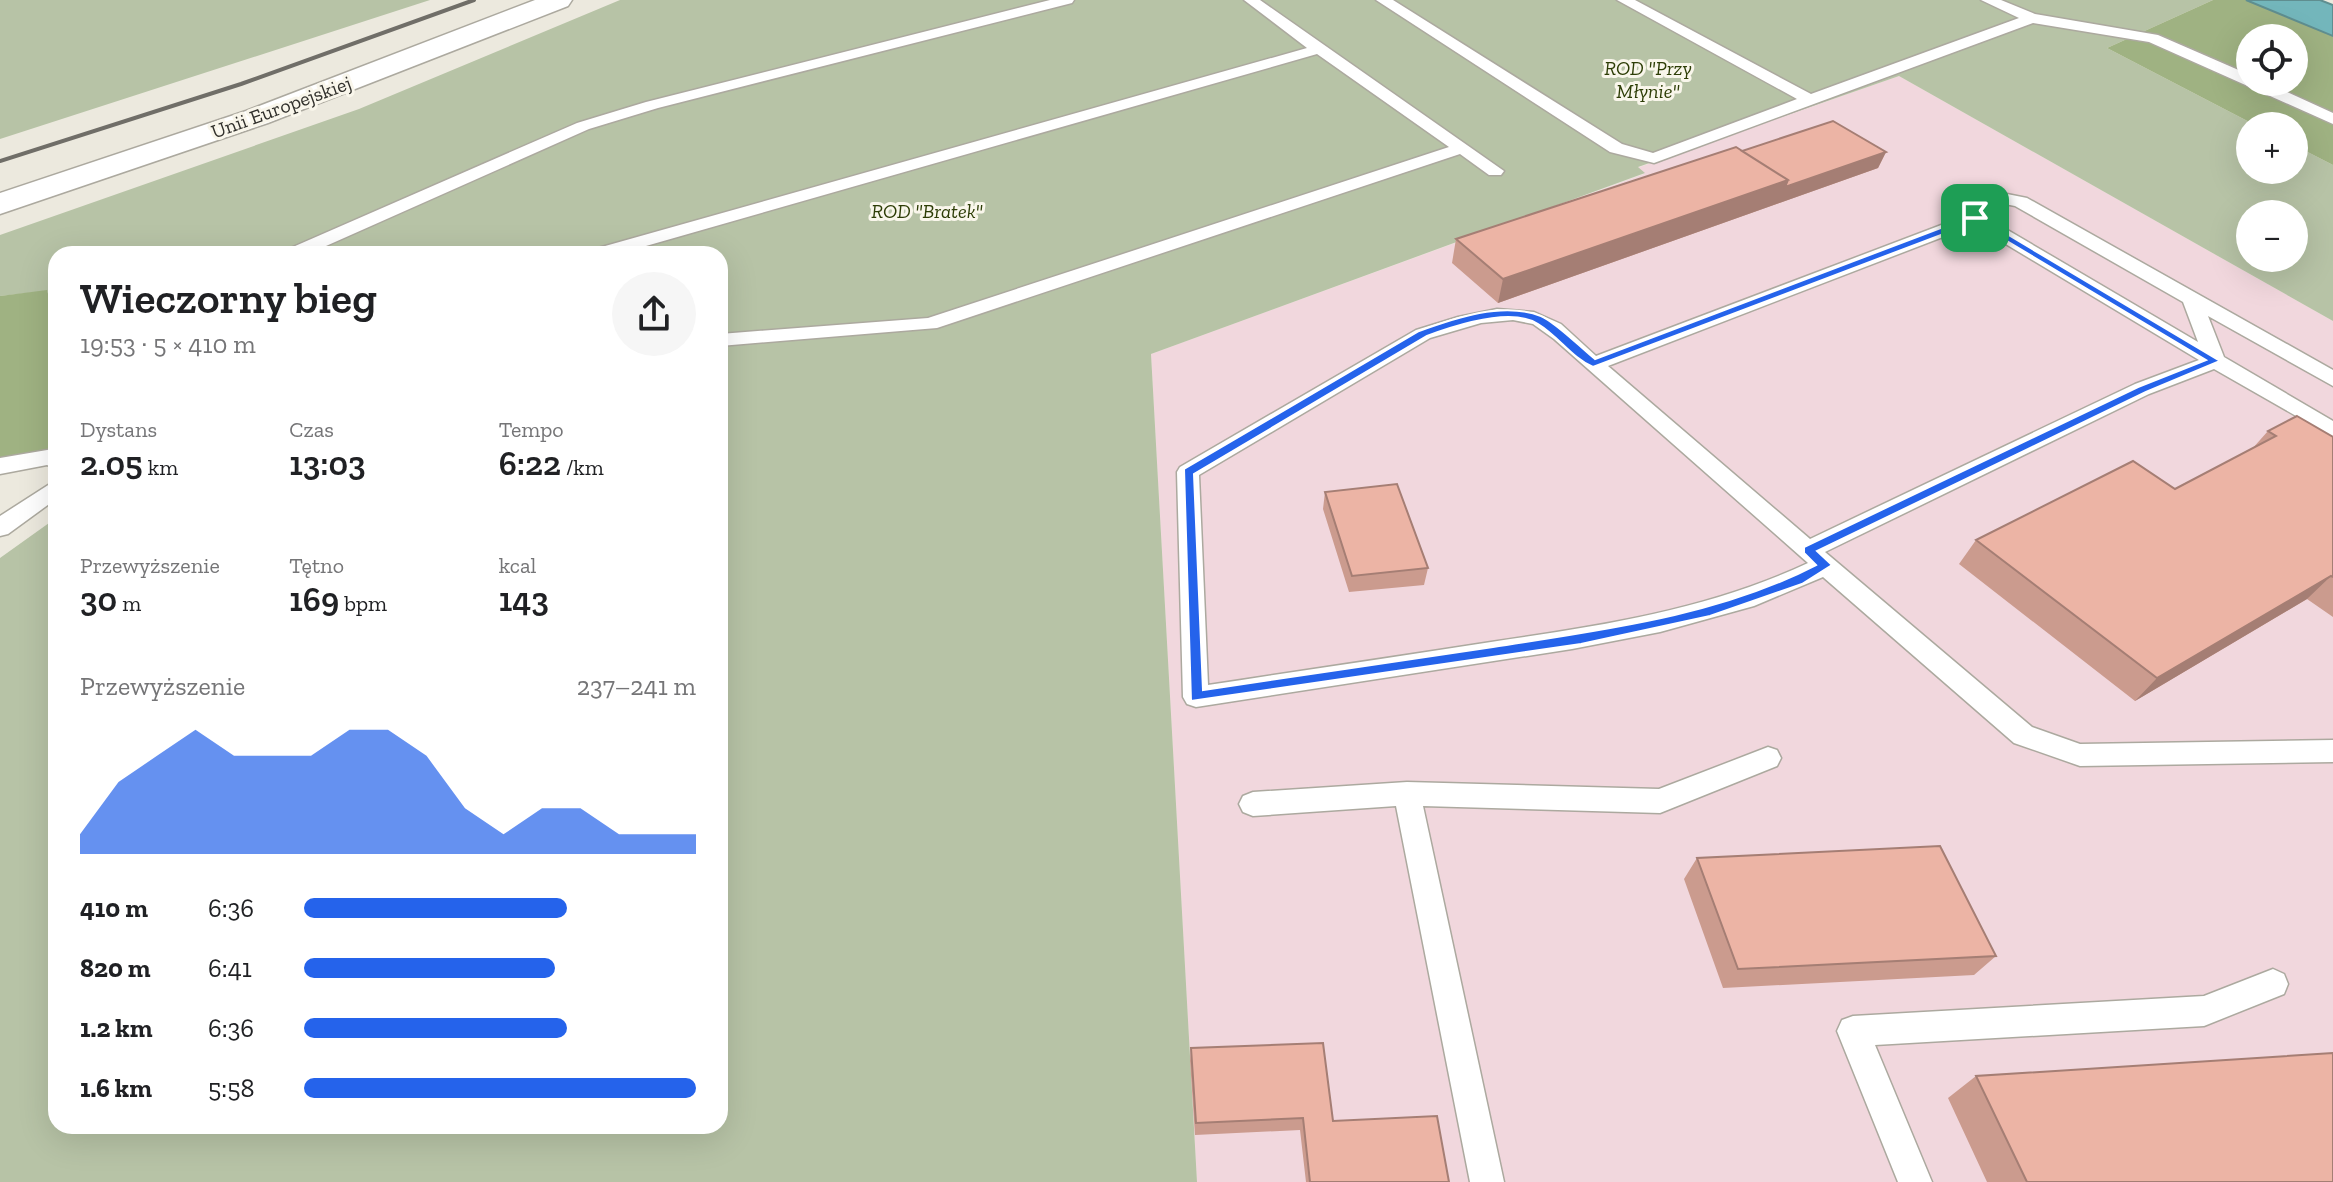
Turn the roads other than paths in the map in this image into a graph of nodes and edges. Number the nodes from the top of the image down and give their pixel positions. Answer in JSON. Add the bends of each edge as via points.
{"nodes":[{"id":1,"x":559,"y":0,"type":"edge"},
{"id":2,"x":1067,"y":0,"type":"edge"},
{"id":3,"x":1251,"y":0,"type":"edge"},
{"id":4,"x":1383,"y":0,"type":"edge"},
{"id":5,"x":1624,"y":0,"type":"edge"},
{"id":6,"x":1988,"y":0,"type":"edge"},
{"id":7,"x":2032,"y":18,"type":"junction"},
{"id":8,"x":1319,"y":49,"type":"junction"},
{"id":9,"x":2236,"y":75,"type":"edge"},
{"id":10,"x":2282,"y":96,"type":"edge"},
{"id":11,"x":1810,"y":100,"type":"junction"},
{"id":12,"x":2333,"y":119,"type":"edge"},
{"id":13,"x":1463,"y":148,"type":"junction"},
{"id":14,"x":1495,"y":171,"type":"dead end"},
{"id":15,"x":0,"y":204,"type":"edge"},
{"id":16,"x":1975,"y":218,"type":"junction"},
{"id":17,"x":311,"y":246,"type":"edge"},
{"id":18,"x":626,"y":246,"type":"edge"},
{"id":19,"x":2191,"y":298,"type":"junction"},
{"id":20,"x":728,"y":339,"type":"edge"},
{"id":21,"x":2215,"y":361,"type":"junction"},
{"id":22,"x":1593,"y":364,"type":"junction"},
{"id":23,"x":2333,"y":379,"type":"edge"},
{"id":24,"x":2333,"y":430,"type":"edge"},
{"id":25,"x":48,"y":457,"type":"edge"},
{"id":26,"x":0,"y":466,"type":"edge"},
{"id":27,"x":48,"y":494,"type":"edge"},
{"id":28,"x":0,"y":528,"type":"edge"},
{"id":29,"x":1817,"y":558,"type":"junction"},
{"id":30,"x":2333,"y":751,"type":"edge"},
{"id":31,"x":1768,"y":758,"type":"dead end"},
{"id":32,"x":1407,"y":794,"type":"junction"},
{"id":33,"x":1253,"y":804,"type":"dead end"},
{"id":34,"x":2273,"y":984,"type":"dead end"},
{"id":35,"x":1487,"y":1182,"type":"edge"},
{"id":36,"x":1915,"y":1182,"type":"edge"}],
"edges":[{"from":1,"to":15,"type":"main road","name":"Unii Europejskiej","via":[[257,117]]},
{"from":2,"to":17,"type":"lane","via":[[583,126]]},
{"from":3,"to":8,"type":"lane"},
{"from":4,"to":11,"type":"lane","via":[[1616,148],[1654,158]]},
{"from":5,"to":11,"type":"lane"},
{"from":6,"to":7,"type":"lane"},
{"from":7,"to":9,"type":"lane","via":[[2137,35]]},
{"from":7,"to":11,"type":"lane"},
{"from":8,"to":13,"type":"lane"},
{"from":8,"to":18,"type":"lane"},
{"from":10,"to":12,"type":"lane"},
{"from":13,"to":14,"type":"lane"},
{"from":13,"to":20,"type":"lane","via":[[930,324]]},
{"from":16,"to":19,"type":"lane","via":[[1968,203],[1987,195],[2021,202]]},
{"from":16,"to":21,"type":"lane"},
{"from":16,"to":22,"type":"lane"},
{"from":19,"to":21,"type":"lane"},
{"from":19,"to":23,"type":"lane"},
{"from":21,"to":24,"type":"lane"},
{"from":21,"to":29,"type":"lane","via":[[2142,389]]},
{"from":22,"to":29,"type":"lane"},
{"from":22,"to":29,"type":"lane","via":[[1539,319],[1502,314],[1457,321],[1423,334],[1188,472],[1196,697],[1581,638],[1710,611],[1798,580]]},
{"from":25,"to":26,"type":"lane"},
{"from":27,"to":28,"type":"lane"},
{"from":29,"to":30,"type":"lane","via":[[2023,735],[2080,755]]},
{"from":31,"to":32,"type":"lane","via":[[1660,801]]},
{"from":32,"to":33,"type":"lane"},
{"from":32,"to":35,"type":"lane"},
{"from":34,"to":36,"type":"lane","via":[[2204,1011],[1853,1031]]}]}
